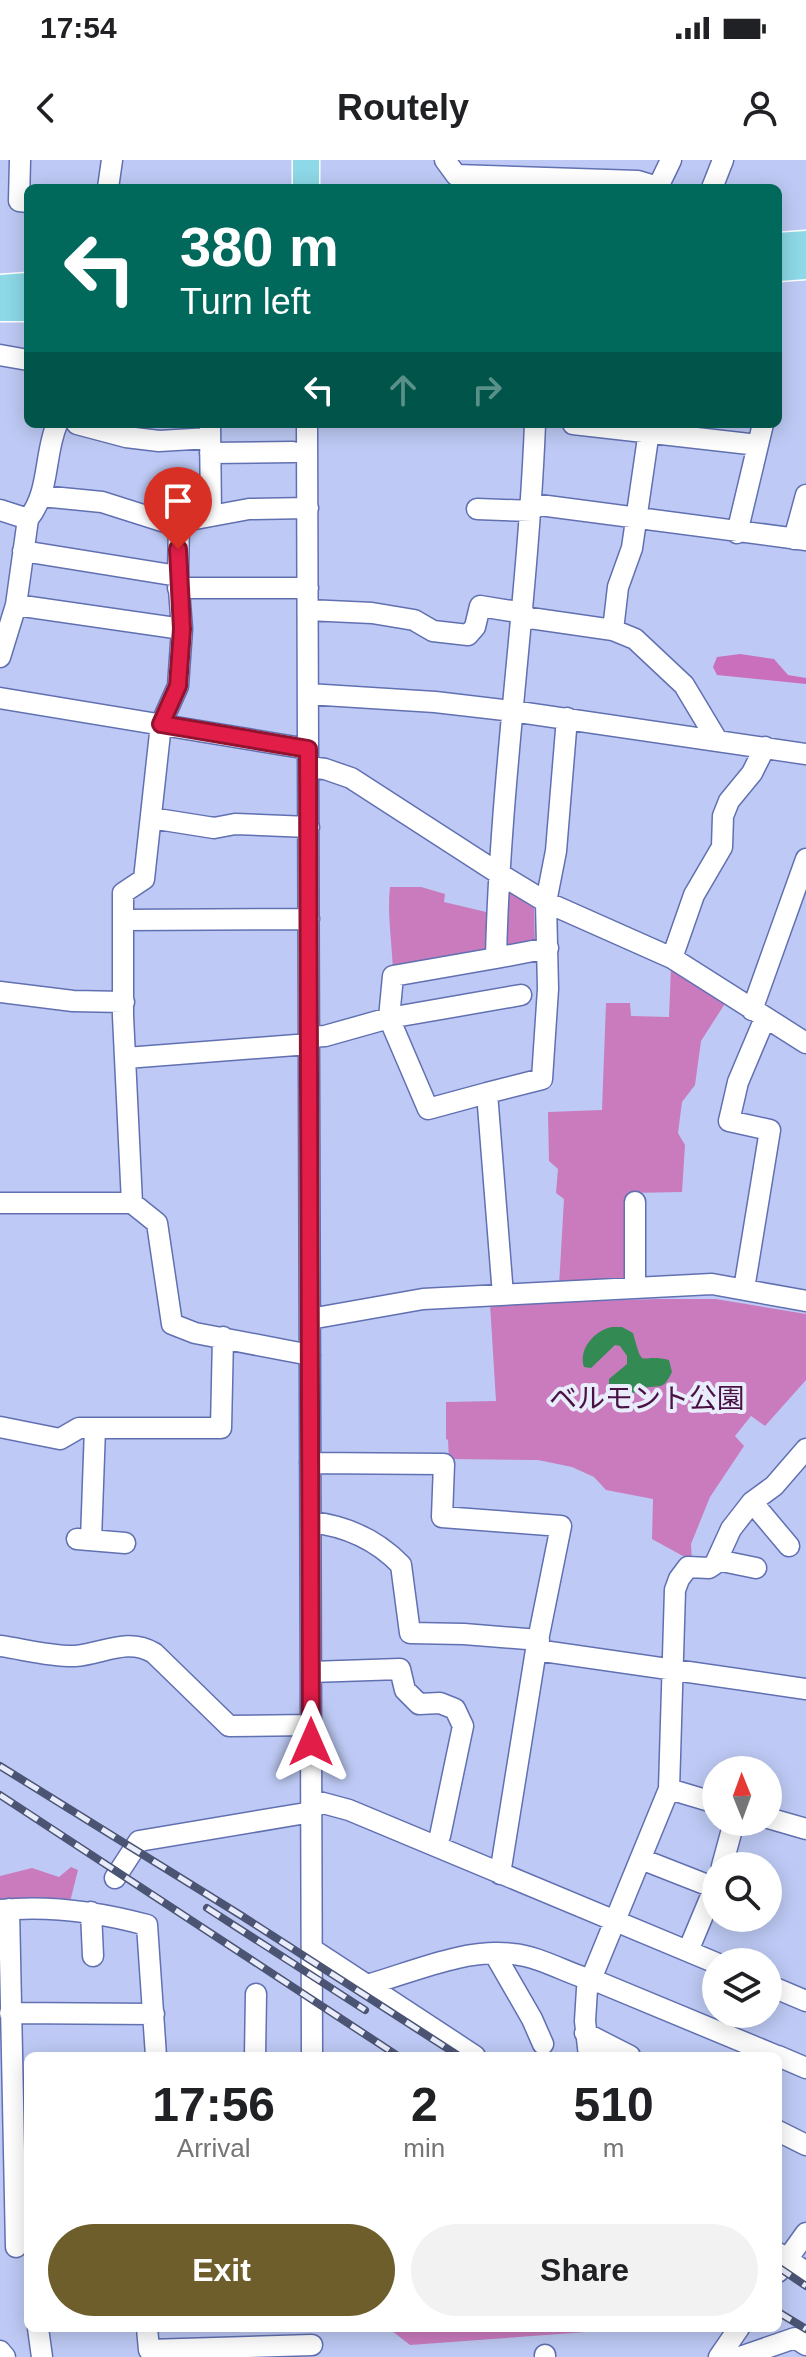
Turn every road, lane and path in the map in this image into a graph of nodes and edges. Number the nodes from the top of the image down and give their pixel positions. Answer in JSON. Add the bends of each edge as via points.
{"nodes":[{"id":1,"x":20,"y":160,"type":"edge"},
{"id":2,"x":112,"y":160,"type":"edge"},
{"id":3,"x":306,"y":160,"type":"edge"},
{"id":4,"x":579,"y":160,"type":"edge"},
{"id":5,"x":671,"y":160,"type":"edge"},
{"id":6,"x":723,"y":160,"type":"edge"},
{"id":7,"x":516,"y":169,"type":"edge"},
{"id":8,"x":450,"y":174,"type":"edge"},
{"id":9,"x":558,"y":182,"type":"edge"},
{"id":10,"x":109,"y":184,"type":"edge"},
{"id":11,"x":306,"y":184,"type":"edge"},
{"id":12,"x":649,"y":184,"type":"edge"},
{"id":13,"x":661,"y":184,"type":"edge"},
{"id":14,"x":714,"y":184,"type":"edge"},
{"id":15,"x":24,"y":202,"type":"edge"},
{"id":16,"x":806,"y":244,"type":"edge"},
{"id":17,"x":782,"y":246,"type":"edge"},
{"id":18,"x":806,"y":266,"type":"edge"},
{"id":19,"x":782,"y":268,"type":"edge"},
{"id":20,"x":24,"y":286,"type":"edge"},
{"id":21,"x":0,"y":288,"type":"edge"},
{"id":22,"x":0,"y":308,"type":"edge"},
{"id":23,"x":24,"y":308,"type":"edge"},
{"id":24,"x":0,"y":355,"type":"edge"},
{"id":25,"x":24,"y":359,"type":"edge"},
{"id":26,"x":55,"y":428,"type":"edge"},
{"id":27,"x":92,"y":428,"type":"edge"},
{"id":28,"x":307,"y":428,"type":"edge"},
{"id":29,"x":535,"y":428,"type":"edge"},
{"id":30,"x":649,"y":428,"type":"edge"},
{"id":31,"x":762,"y":428,"type":"edge"},
{"id":32,"x":210,"y":438,"type":"edge"},
{"id":33,"x":758,"y":445,"type":"junction"},
{"id":34,"x":293,"y":452,"type":"dead end"},
{"id":35,"x":806,"y":495,"type":"edge"},
{"id":36,"x":41,"y":496,"type":"junction"},
{"id":37,"x":532,"y":507,"type":"junction"},
{"id":38,"x":308,"y":508,"type":"junction"},
{"id":39,"x":477,"y":509,"type":"dead end"},
{"id":40,"x":0,"y":510,"type":"edge"},
{"id":41,"x":211,"y":516,"type":"junction"},
{"id":42,"x":635,"y":518,"type":"junction"},
{"id":43,"x":28,"y":519,"type":"junction"},
{"id":44,"x":179,"y":522,"type":"junction"},
{"id":45,"x":737,"y":533,"type":"junction"},
{"id":46,"x":800,"y":540,"type":"edge"},
{"id":47,"x":23,"y":551,"type":"junction"},
{"id":48,"x":178,"y":582,"type":"junction"},
{"id":49,"x":308,"y":588,"type":"junction"},
{"id":50,"x":16,"y":605,"type":"junction"},
{"id":51,"x":308,"y":610,"type":"junction"},
{"id":52,"x":524,"y":615,"type":"junction"},
{"id":53,"x":182,"y":629,"type":"junction"},
{"id":54,"x":613,"y":630,"type":"junction"},
{"id":55,"x":0,"y":657,"type":"edge"},
{"id":56,"x":308,"y":694,"type":"junction"},
{"id":57,"x":0,"y":698,"type":"edge"},
{"id":58,"x":512,"y":711,"type":"junction"},
{"id":59,"x":567,"y":718,"type":"junction"},
{"id":60,"x":161,"y":724,"type":"junction"},
{"id":61,"x":717,"y":740,"type":"junction"},
{"id":62,"x":765,"y":747,"type":"junction"},
{"id":63,"x":806,"y":754,"type":"edge"},
{"id":64,"x":308,"y":758,"type":"junction"},
{"id":65,"x":151,"y":818,"type":"junction"},
{"id":66,"x":309,"y":827,"type":"junction"},
{"id":67,"x":806,"y":859,"type":"edge"},
{"id":68,"x":498,"y":873,"type":"junction"},
{"id":69,"x":546,"y":902,"type":"junction"},
{"id":70,"x":309,"y":919,"type":"junction"},
{"id":71,"x":123,"y":920,"type":"junction"},
{"id":72,"x":548,"y":948,"type":"junction"},
{"id":73,"x":496,"y":958,"type":"junction"},
{"id":74,"x":672,"y":958,"type":"junction"},
{"id":75,"x":0,"y":992,"type":"edge"},
{"id":76,"x":521,"y":995,"type":"dead end"},
{"id":77,"x":124,"y":1002,"type":"junction"},
{"id":78,"x":758,"y":1014,"type":"junction"},
{"id":79,"x":389,"y":1018,"type":"junction"},
{"id":80,"x":309,"y":1041,"type":"junction"},
{"id":81,"x":806,"y":1043,"type":"edge"},
{"id":82,"x":126,"y":1058,"type":"junction"},
{"id":83,"x":487,"y":1093,"type":"junction"},
{"id":84,"x":635,"y":1202,"type":"dead end"},
{"id":85,"x":0,"y":1203,"type":"edge"},
{"id":86,"x":132,"y":1203,"type":"junction"},
{"id":87,"x":635,"y":1288,"type":"junction"},
{"id":88,"x":744,"y":1289,"type":"junction"},
{"id":89,"x":503,"y":1295,"type":"junction"},
{"id":90,"x":806,"y":1301,"type":"edge"},
{"id":91,"x":310,"y":1319,"type":"junction"},
{"id":92,"x":223,"y":1337,"type":"junction"},
{"id":93,"x":310,"y":1355,"type":"junction"},
{"id":94,"x":0,"y":1427,"type":"edge"},
{"id":95,"x":95,"y":1428,"type":"junction"},
{"id":96,"x":806,"y":1449,"type":"edge"},
{"id":97,"x":310,"y":1463,"type":"junction"},
{"id":98,"x":752,"y":1502,"type":"junction"},
{"id":99,"x":311,"y":1522,"type":"junction"},
{"id":100,"x":125,"y":1543,"type":"dead end"},
{"id":101,"x":789,"y":1546,"type":"dead end"},
{"id":102,"x":717,"y":1560,"type":"junction"},
{"id":103,"x":756,"y":1568,"type":"dead end"},
{"id":104,"x":538,"y":1645,"type":"junction"},
{"id":105,"x":0,"y":1646,"type":"edge"},
{"id":106,"x":673,"y":1670,"type":"junction"},
{"id":107,"x":311,"y":1672,"type":"junction"},
{"id":108,"x":806,"y":1689,"type":"edge"},
{"id":109,"x":311,"y":1725,"type":"junction"},
{"id":110,"x":669,"y":1789,"type":"junction"},
{"id":111,"x":702,"y":1799,"type":"edge"},
{"id":112,"x":312,"y":1806,"type":"junction"},
{"id":113,"x":782,"y":1822,"type":"edge"},
{"id":114,"x":806,"y":1829,"type":"edge"},
{"id":115,"x":440,"y":1836,"type":"dead end"},
{"id":116,"x":641,"y":1859,"type":"junction"},
{"id":117,"x":500,"y":1874,"type":"junction"},
{"id":118,"x":115,"y":1878,"type":"dead end"},
{"id":119,"x":702,"y":1881,"type":"edge"},
{"id":120,"x":4,"y":1910,"type":"edge"},
{"id":121,"x":91,"y":1912,"type":"junction"},
{"id":122,"x":702,"y":1917,"type":"edge"},
{"id":123,"x":615,"y":1922,"type":"junction"},
{"id":124,"x":312,"y":1949,"type":"junction"},
{"id":125,"x":688,"y":1951,"type":"junction"},
{"id":126,"x":494,"y":1953,"type":"junction"},
{"id":127,"x":93,"y":1956,"type":"dead end"},
{"id":128,"x":702,"y":1957,"type":"edge"},
{"id":129,"x":590,"y":1980,"type":"junction"},
{"id":130,"x":367,"y":1985,"type":"junction"},
{"id":131,"x":782,"y":1991,"type":"edge"},
{"id":132,"x":256,"y":1994,"type":"dead end"},
{"id":133,"x":806,"y":2001,"type":"edge"},
{"id":134,"x":10,"y":2013,"type":"junction"},
{"id":135,"x":154,"y":2014,"type":"junction"},
{"id":136,"x":585,"y":2033,"type":"junction"},
{"id":137,"x":543,"y":2044,"type":"dead end"},
{"id":138,"x":156,"y":2052,"type":"edge"},
{"id":139,"x":255,"y":2052,"type":"edge"},
{"id":140,"x":312,"y":2052,"type":"edge"},
{"id":141,"x":469,"y":2052,"type":"edge"},
{"id":142,"x":588,"y":2052,"type":"edge"},
{"id":143,"x":622,"y":2052,"type":"edge"},
{"id":144,"x":768,"y":2052,"type":"edge"},
{"id":145,"x":782,"y":2058,"type":"edge"},
{"id":146,"x":806,"y":2068,"type":"edge"},
{"id":147,"x":782,"y":2133,"type":"edge"},
{"id":148,"x":806,"y":2145,"type":"edge"},
{"id":149,"x":14,"y":2159,"type":"edge"},
{"id":150,"x":806,"y":2233,"type":"edge"},
{"id":151,"x":15,"y":2247,"type":"edge"},
{"id":152,"x":782,"y":2260,"type":"edge"},
{"id":153,"x":782,"y":2261,"type":"edge"},
{"id":154,"x":806,"y":2272,"type":"edge"},
{"id":155,"x":39,"y":2332,"type":"edge"},
{"id":156,"x":147,"y":2332,"type":"edge"},
{"id":157,"x":736,"y":2332,"type":"edge"},
{"id":158,"x":312,"y":2343,"type":"edge"},
{"id":159,"x":806,"y":2345,"type":"edge"},
{"id":160,"x":0,"y":2351,"type":"edge"},
{"id":161,"x":5,"y":2357,"type":"edge"},
{"id":162,"x":42,"y":2357,"type":"edge"},
{"id":163,"x":719,"y":2357,"type":"edge"},
{"id":164,"x":740,"y":2357,"type":"edge"}],
"edges":[{"from":1,"to":15,"type":"street","via":[[19,201]]},
{"from":2,"to":10,"type":"street"},
{"from":3,"to":11,"type":"main road"},
{"from":4,"to":9,"type":"street"},
{"from":5,"to":13,"type":"street"},
{"from":6,"to":14,"type":"street"},
{"from":7,"to":8,"type":"street"},
{"from":7,"to":9,"type":"street"},
{"from":9,"to":12,"type":"street"},
{"from":16,"to":17,"type":"main road"},
{"from":18,"to":19,"type":"main road"},
{"from":20,"to":21,"type":"main road"},
{"from":22,"to":23,"type":"main road"},
{"from":24,"to":25,"type":"street"},
{"from":26,"to":36,"type":"street"},
{"from":27,"to":32,"type":"street","via":[[159,441]]},
{"from":28,"to":38,"type":"street"},
{"from":29,"to":37,"type":"street"},
{"from":30,"to":33,"type":"street"},
{"from":30,"to":42,"type":"street"},
{"from":31,"to":33,"type":"street"},
{"from":32,"to":34,"type":"street"},
{"from":32,"to":41,"type":"street"},
{"from":33,"to":45,"type":"street"},
{"from":35,"to":46,"type":"street"},
{"from":36,"to":43,"type":"street"},
{"from":36,"to":44,"type":"street","via":[[102,502]]},
{"from":37,"to":39,"type":"street"},
{"from":37,"to":42,"type":"street"},
{"from":37,"to":52,"type":"street"},
{"from":38,"to":41,"type":"street"},
{"from":38,"to":49,"type":"street"},
{"from":40,"to":43,"type":"street"},
{"from":41,"to":44,"type":"street"},
{"from":42,"to":45,"type":"street"},
{"from":42,"to":54,"type":"street"},
{"from":43,"to":47,"type":"street"},
{"from":44,"to":48,"type":"street"},
{"from":45,"to":46,"type":"street"},
{"from":47,"to":48,"type":"street"},
{"from":47,"to":50,"type":"street"},
{"from":48,"to":49,"type":"street"},
{"from":48,"to":53,"type":"street"},
{"from":49,"to":51,"type":"street"},
{"from":50,"to":53,"type":"street"},
{"from":50,"to":55,"type":"street"},
{"from":51,"to":52,"type":"street","via":[[414,620],[433,631],[468,635],[480,606]]},
{"from":51,"to":56,"type":"street"},
{"from":52,"to":54,"type":"street"},
{"from":52,"to":58,"type":"street"},
{"from":53,"to":60,"type":"street","via":[[178,686]]},
{"from":54,"to":61,"type":"street","via":[[635,639],[684,685]]},
{"from":56,"to":58,"type":"street"},
{"from":56,"to":64,"type":"street"},
{"from":57,"to":60,"type":"street"},
{"from":58,"to":59,"type":"street"},
{"from":58,"to":68,"type":"street"},
{"from":59,"to":61,"type":"street"},
{"from":59,"to":69,"type":"street","via":[[556,851]]},
{"from":60,"to":64,"type":"street"},
{"from":60,"to":65,"type":"street"},
{"from":61,"to":62,"type":"street"},
{"from":62,"to":63,"type":"street"},
{"from":62,"to":74,"type":"street","via":[[729,801],[722,847],[694,895]]},
{"from":64,"to":66,"type":"street"},
{"from":64,"to":68,"type":"street","via":[[351,778]]},
{"from":65,"to":66,"type":"street","via":[[214,828]]},
{"from":65,"to":71,"type":"street","via":[[144,879],[123,893]]},
{"from":66,"to":70,"type":"street"},
{"from":67,"to":78,"type":"street"},
{"from":68,"to":69,"type":"street"},
{"from":68,"to":73,"type":"street"},
{"from":69,"to":72,"type":"street"},
{"from":69,"to":74,"type":"street"},
{"from":70,"to":71,"type":"street"},
{"from":70,"to":80,"type":"street"},
{"from":71,"to":77,"type":"street"},
{"from":72,"to":73,"type":"street"},
{"from":72,"to":83,"type":"street","via":[[542,1079]]},
{"from":73,"to":79,"type":"street","via":[[393,976]]},
{"from":74,"to":78,"type":"street"},
{"from":75,"to":77,"type":"street"},
{"from":76,"to":79,"type":"street"},
{"from":77,"to":82,"type":"street"},
{"from":78,"to":81,"type":"street"},
{"from":78,"to":88,"type":"street","via":[[729,1121],[770,1130]]},
{"from":79,"to":80,"type":"street"},
{"from":79,"to":83,"type":"street","via":[[428,1109]]},
{"from":80,"to":82,"type":"street"},
{"from":80,"to":91,"type":"street"},
{"from":82,"to":86,"type":"street"},
{"from":83,"to":89,"type":"street"},
{"from":84,"to":87,"type":"street"},
{"from":85,"to":86,"type":"street"},
{"from":86,"to":92,"type":"street","via":[[157,1223],[172,1324]]},
{"from":87,"to":88,"type":"street","via":[[712,1284]]},
{"from":87,"to":89,"type":"street"},
{"from":88,"to":90,"type":"street"},
{"from":89,"to":91,"type":"street","via":[[423,1299]]},
{"from":91,"to":93,"type":"street"},
{"from":92,"to":93,"type":"street"},
{"from":92,"to":95,"type":"street","via":[[221,1428]]},
{"from":93,"to":97,"type":"street"},
{"from":94,"to":95,"type":"street","via":[[60,1439],[79,1428]]},
{"from":95,"to":100,"type":"street","via":[[84,1540]]},
{"from":96,"to":98,"type":"street"},
{"from":97,"to":99,"type":"street"},
{"from":97,"to":104,"type":"street","via":[[444,1464],[442,1517],[561,1526]]},
{"from":98,"to":101,"type":"street"},
{"from":98,"to":102,"type":"street","via":[[731,1529]]},
{"from":99,"to":104,"type":"street","via":[[373,1541],[401,1565],[410,1633]]},
{"from":99,"to":107,"type":"street"},
{"from":102,"to":103,"type":"street"},
{"from":102,"to":106,"type":"street","via":[[709,1568],[688,1567],[679,1579]]},
{"from":104,"to":106,"type":"street"},
{"from":104,"to":117,"type":"street"},
{"from":105,"to":109,"type":"street","via":[[75,1656],[141,1646],[229,1726]]},
{"from":106,"to":108,"type":"street"},
{"from":106,"to":110,"type":"street"},
{"from":107,"to":109,"type":"street"},
{"from":107,"to":115,"type":"street","via":[[400,1669],[405,1690],[419,1704],[455,1709],[463,1726]]},
{"from":109,"to":112,"type":"street"},
{"from":110,"to":111,"type":"street"},
{"from":110,"to":116,"type":"street"},
{"from":112,"to":117,"type":"street","via":[[349,1810]]},
{"from":112,"to":118,"type":"street","via":[[139,1841]]},
{"from":112,"to":124,"type":"street"},
{"from":113,"to":114,"type":"street"},
{"from":116,"to":119,"type":"street"},
{"from":116,"to":123,"type":"street"},
{"from":117,"to":123,"type":"street"},
{"from":120,"to":121,"type":"street"},
{"from":120,"to":134,"type":"street"},
{"from":121,"to":127,"type":"street"},
{"from":121,"to":135,"type":"street","via":[[147,1925]]},
{"from":122,"to":125,"type":"street"},
{"from":123,"to":125,"type":"street"},
{"from":123,"to":129,"type":"street"},
{"from":124,"to":130,"type":"street"},
{"from":124,"to":140,"type":"street"},
{"from":125,"to":128,"type":"street"},
{"from":126,"to":129,"type":"street","via":[[525,1956]]},
{"from":126,"to":130,"type":"street"},
{"from":126,"to":137,"type":"street"},
{"from":129,"to":136,"type":"street"},
{"from":129,"to":144,"type":"street"},
{"from":130,"to":141,"type":"street"},
{"from":131,"to":133,"type":"street"},
{"from":132,"to":139,"type":"street"},
{"from":134,"to":135,"type":"street"},
{"from":134,"to":149,"type":"street"},
{"from":135,"to":138,"type":"street"},
{"from":136,"to":142,"type":"street"},
{"from":136,"to":143,"type":"street"},
{"from":145,"to":146,"type":"street"},
{"from":147,"to":148,"type":"street"},
{"from":149,"to":151,"type":"street"},
{"from":150,"to":152,"type":"street"},
{"from":153,"to":154,"type":"street"},
{"from":155,"to":162,"type":"street"},
{"from":156,"to":158,"type":"street","via":[[149,2350]]},
{"from":157,"to":163,"type":"street"},
{"from":159,"to":164,"type":"street","via":[[795,2338]]},
{"from":160,"to":161,"type":"street"}]}
